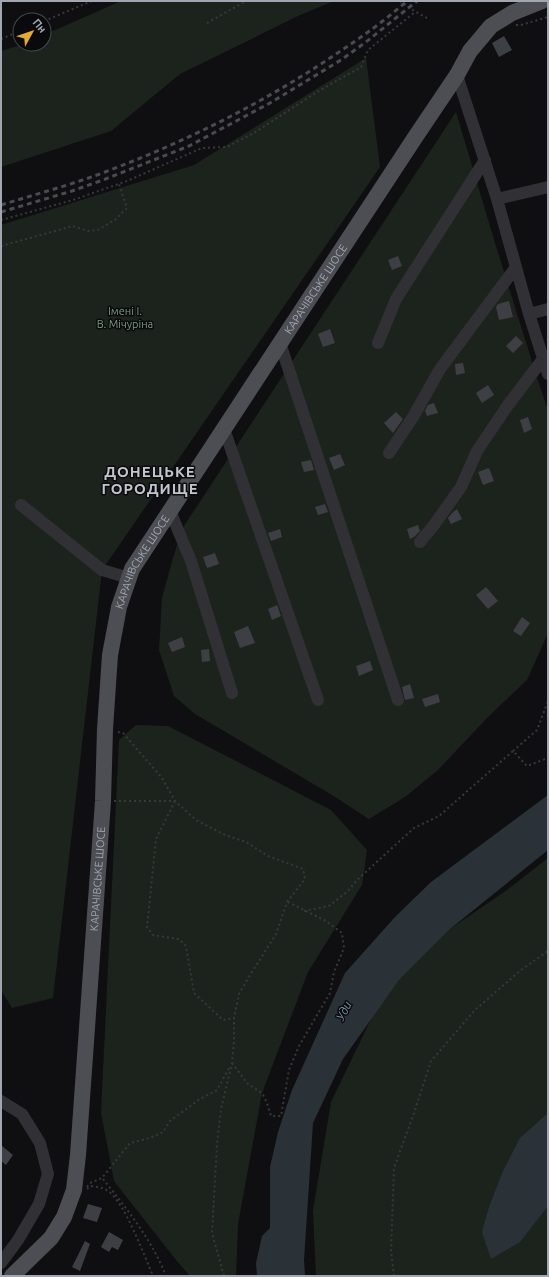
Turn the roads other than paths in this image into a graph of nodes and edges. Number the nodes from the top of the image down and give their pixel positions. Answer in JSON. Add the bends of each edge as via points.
{"nodes":[{"id":1,"x":542,"y":1,"type":"edge"},
{"id":2,"x":457,"y":74,"type":"junction"},
{"id":3,"x":485,"y":160,"type":"junction"},
{"id":4,"x":548,"y":187,"type":"edge"},
{"id":5,"x":497,"y":199,"type":"junction"},
{"id":6,"x":516,"y":267,"type":"junction"},
{"id":7,"x":548,"y":309,"type":"edge"},
{"id":8,"x":529,"y":314,"type":"junction"},
{"id":9,"x":280,"y":343,"type":"junction"},
{"id":10,"x":378,"y":343,"type":"dead end"},
{"id":11,"x":543,"y":359,"type":"junction"},
{"id":12,"x":548,"y":374,"type":"edge"},
{"id":13,"x":224,"y":429,"type":"junction"},
{"id":14,"x":389,"y":453,"type":"dead end"},
{"id":15,"x":21,"y":505,"type":"dead end"},
{"id":16,"x":170,"y":511,"type":"junction"},
{"id":17,"x":420,"y":542,"type":"dead end"},
{"id":18,"x":129,"y":578,"type":"junction"},
{"id":19,"x":232,"y":693,"type":"dead end"},
{"id":20,"x":318,"y":700,"type":"dead end"},
{"id":21,"x":398,"y":700,"type":"dead end"},
{"id":22,"x":1,"y":1101,"type":"edge"},
{"id":23,"x":1,"y":1263,"type":"edge"},
{"id":24,"x":12,"y":1276,"type":"edge"}],
"edges":[{"from":1,"to":2,"type":"main road","name":"КАРАЧІВСЬКЕ ШОСЕ","via":[[512,13],[492,26],[470,51]]},
{"from":2,"to":3,"type":"street"},
{"from":2,"to":9,"type":"main road","name":"КАРАЧІВСЬКЕ ШОСЕ"},
{"from":3,"to":5,"type":"street"},
{"from":3,"to":10,"type":"street","via":[[396,300]]},
{"from":4,"to":5,"type":"street"},
{"from":5,"to":6,"type":"street"},
{"from":6,"to":8,"type":"street"},
{"from":6,"to":14,"type":"street","via":[[440,369]]},
{"from":7,"to":8,"type":"street"},
{"from":8,"to":11,"type":"street"},
{"from":9,"to":13,"type":"main road","name":"КАРАЧІВСЬКЕ ШОСЕ"},
{"from":9,"to":21,"type":"street"},
{"from":11,"to":12,"type":"street"},
{"from":11,"to":17,"type":"street","via":[[477,451],[461,487]]},
{"from":13,"to":16,"type":"main road","name":"КАРАЧІВСЬКЕ ШОСЕ"},
{"from":13,"to":20,"type":"street"},
{"from":15,"to":18,"type":"street","via":[[102,570]]},
{"from":16,"to":18,"type":"main road","name":"КАРАЧІВСЬКЕ ШОСЕ","via":[[132,569]]},
{"from":16,"to":19,"type":"street","via":[[191,561]]},
{"from":18,"to":24,"type":"main road","name":"КАРАЧІВСЬКЕ ШОСЕ","via":[[119,607],[110,655],[74,1190],[64,1218],[51,1238]]},
{"from":22,"to":23,"type":"street","via":[[22,1114],[40,1143],[48,1174],[39,1204]]}]}
